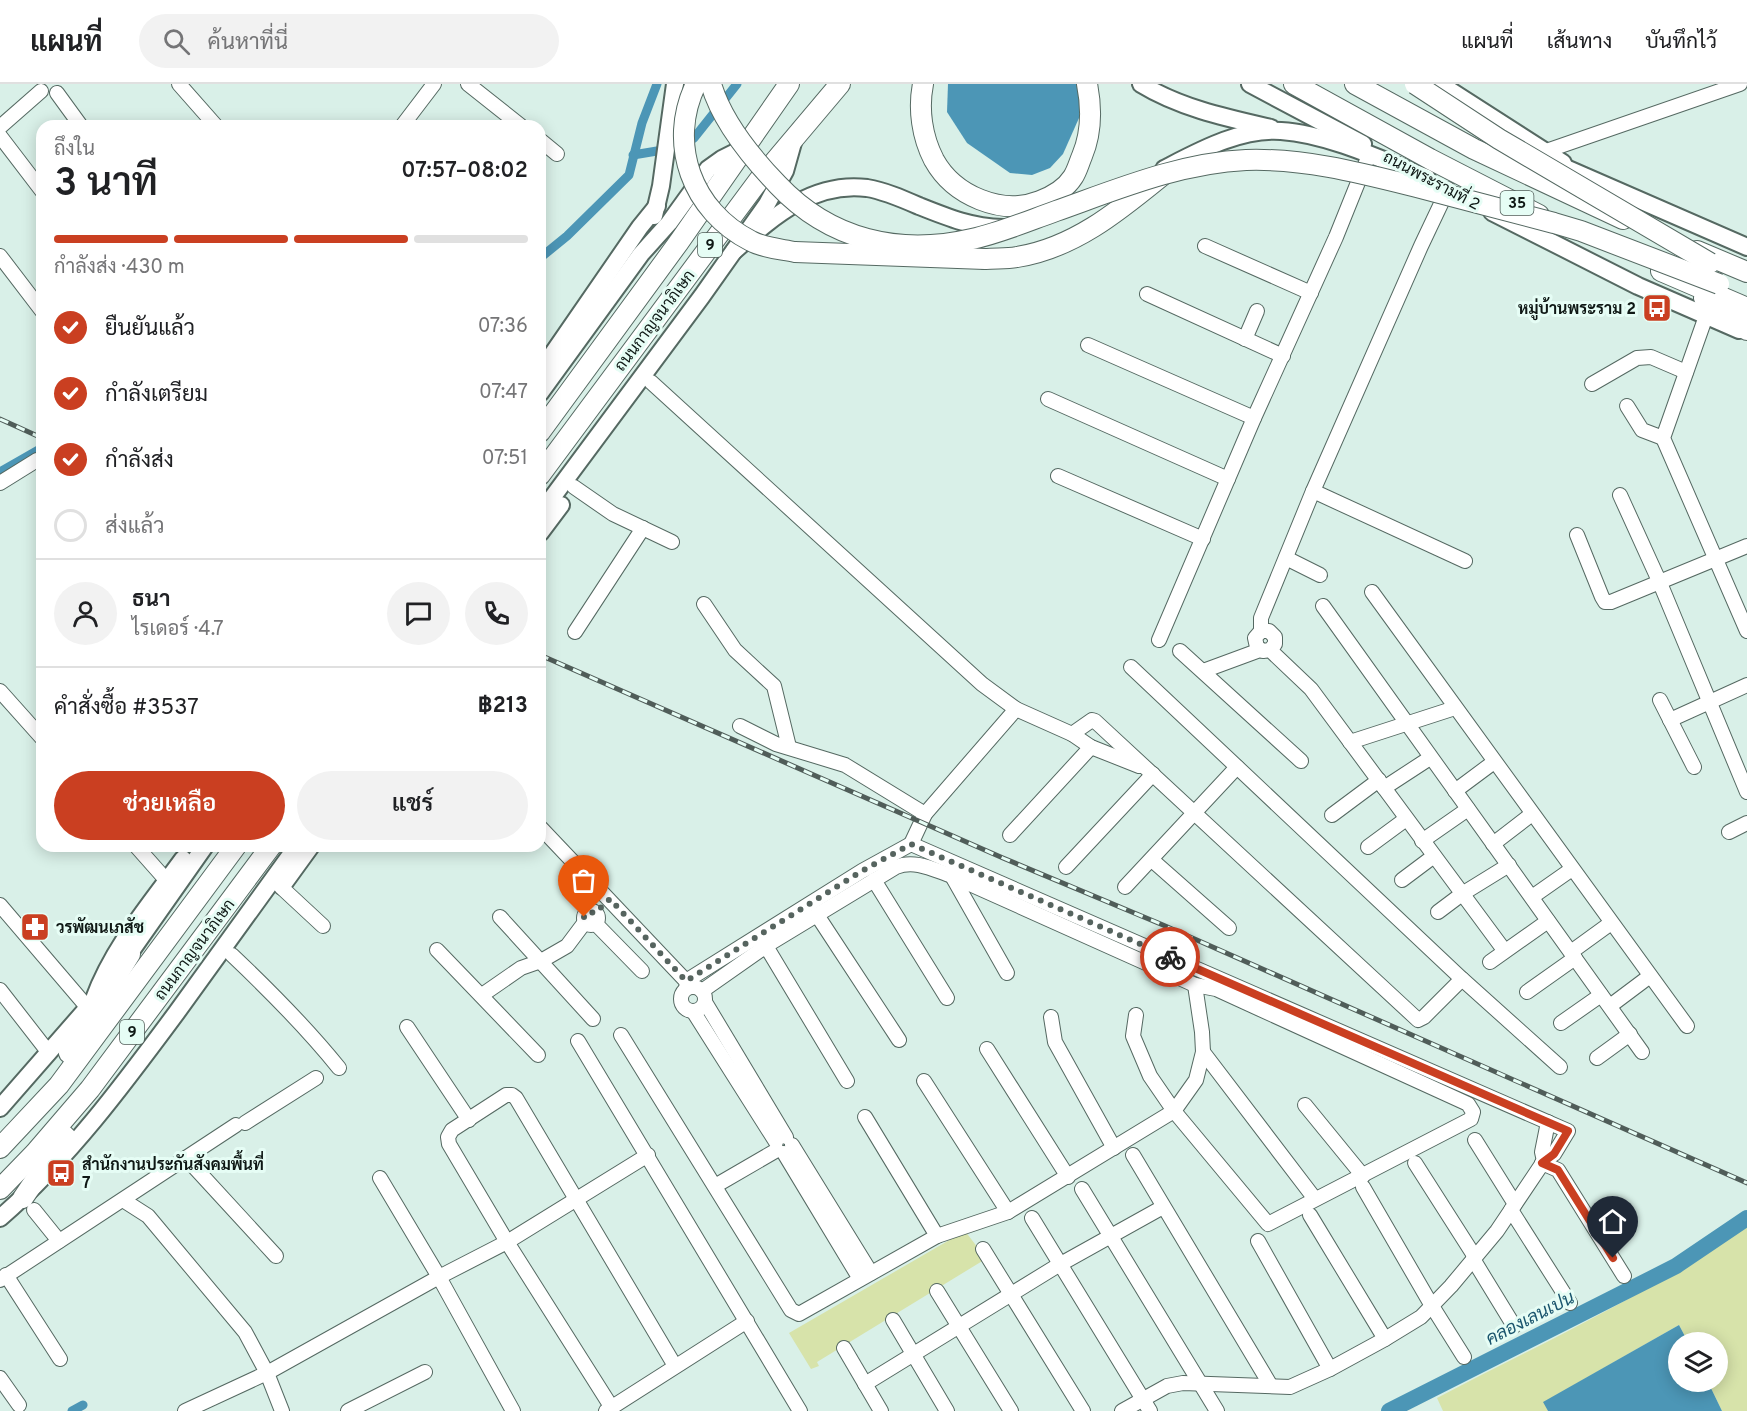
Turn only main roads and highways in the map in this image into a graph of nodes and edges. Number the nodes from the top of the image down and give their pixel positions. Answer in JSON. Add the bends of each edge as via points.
{"nodes":[{"id":1,"x":675,"y":84,"type":"edge"},
{"id":2,"x":696,"y":84,"type":"edge"},
{"id":3,"x":711,"y":84,"type":"edge"},
{"id":4,"x":789,"y":84,"type":"edge"},
{"id":5,"x":923,"y":84,"type":"edge"},
{"id":6,"x":1087,"y":84,"type":"edge"},
{"id":7,"x":1141,"y":84,"type":"edge"},
{"id":8,"x":1250,"y":84,"type":"edge"},
{"id":9,"x":1294,"y":84,"type":"edge"},
{"id":10,"x":1355,"y":84,"type":"edge"},
{"id":11,"x":1402,"y":84,"type":"edge"},
{"id":12,"x":1415,"y":84,"type":"edge"},
{"id":13,"x":1440,"y":84,"type":"edge"},
{"id":14,"x":839,"y":85,"type":"edge"},
{"id":15,"x":1281,"y":131,"type":"junction"},
{"id":16,"x":795,"y":135,"type":"junction"},
{"id":17,"x":742,"y":149,"type":"junction"},
{"id":18,"x":1180,"y":161,"type":"junction"},
{"id":19,"x":1579,"y":174,"type":"junction"},
{"id":20,"x":1426,"y":178,"type":"junction"},
{"id":21,"x":657,"y":206,"type":"junction"},
{"id":22,"x":1747,"y":247,"type":"edge"},
{"id":23,"x":734,"y":251,"type":"junction"},
{"id":24,"x":641,"y":254,"type":"junction"},
{"id":25,"x":1747,"y":272,"type":"edge"},
{"id":26,"x":1677,"y":278,"type":"junction"},
{"id":27,"x":1747,"y":279,"type":"edge"},
{"id":28,"x":1747,"y":296,"type":"edge"},
{"id":29,"x":1747,"y":308,"type":"edge"},
{"id":30,"x":1747,"y":332,"type":"edge"},
{"id":31,"x":546,"y":363,"type":"edge"},
{"id":32,"x":648,"y":378,"type":"junction"},
{"id":33,"x":546,"y":385,"type":"edge"},
{"id":34,"x":546,"y":424,"type":"edge"},
{"id":35,"x":546,"y":467,"type":"edge"},
{"id":36,"x":546,"y":506,"type":"edge"},
{"id":37,"x":546,"y":526,"type":"edge"},
{"id":38,"x":188,"y":852,"type":"edge"},
{"id":39,"x":201,"y":852,"type":"edge"},
{"id":40,"x":232,"y":852,"type":"edge"},
{"id":41,"x":267,"y":852,"type":"edge"},
{"id":42,"x":294,"y":852,"type":"edge"},
{"id":43,"x":305,"y":852,"type":"edge"},
{"id":44,"x":276,"y":884,"type":"junction"},
{"id":45,"x":130,"y":954,"type":"junction"},
{"id":46,"x":91,"y":1004,"type":"junction"},
{"id":47,"x":166,"y":1026,"type":"junction"},
{"id":48,"x":99,"y":1076,"type":"junction"},
{"id":49,"x":0,"y":1108,"type":"edge"},
{"id":50,"x":7,"y":1142,"type":"edge"},
{"id":51,"x":0,"y":1189,"type":"edge"},
{"id":52,"x":28,"y":1204,"type":"junction"},
{"id":53,"x":0,"y":1218,"type":"edge"}],
"edges":[{"from":1,"to":21,"type":"main road"},
{"from":2,"to":18,"type":"highway","bridge":true,"via":[[685,120],[684,143],[690,175],[706,207],[752,242],[795,252],[1016,258],[1064,243],[1110,218]]},
{"from":3,"to":28,"type":"highway","bridge":true,"via":[[739,138],[763,170],[795,202],[831,226],[882,243],[925,246],[968,240],[1177,170],[1230,161],[1279,161],[1354,171],[1554,223]]},
{"from":4,"to":17,"type":"highway","name":"ถนนกาญจนาภิเษก","number":"9"},
{"from":5,"to":6,"type":"highway","via":[[921,116],[934,160],[947,178],[982,202],[1010,206],[1029,206],[1048,198],[1074,176],[1088,141],[1091,103]]},
{"from":7,"to":15,"type":"main road","via":[[1198,109]]},
{"from":8,"to":20,"type":"main road","name":"ถนนพระรามที่ 2","number":"35"},
{"from":9,"to":26,"type":"highway","name":"ถนนพระรามที่ 2","number":"35","via":[[1492,191]]},
{"from":10,"to":25,"type":"highway","number":"35","via":[[1563,192]]},
{"from":11,"to":19,"type":"main road"},
{"from":12,"to":27,"type":"highway","bridge":true,"via":[[1537,163],[1710,263]]},
{"from":13,"to":19,"type":"main road"},
{"from":14,"to":16,"type":"highway","name":"ถนนกาญจนาภิเษก","number":"9"},
{"from":15,"to":18,"type":"main road","via":[[1231,139]]},
{"from":15,"to":20,"type":"main road","via":[[1370,154]]},
{"from":16,"to":23,"type":"main road","via":[[776,190]]},
{"from":16,"to":35,"type":"highway","name":"ถนนกาญจนาภิเษก","number":"9"},
{"from":17,"to":24,"type":"main road","via":[[708,169]]},
{"from":17,"to":34,"type":"highway","name":"ถนนกาญจนาภิเษก","number":"9"},
{"from":18,"to":23,"type":"main road","via":[[1059,220],[1014,229],[957,222],[867,188],[824,192],[793,204]]},
{"from":19,"to":22,"type":"main road"},
{"from":20,"to":30,"type":"main road","name":"ถนนพระรามที่ 2","number":"35","via":[[1593,263]]},
{"from":21,"to":24,"type":"main road"},
{"from":21,"to":31,"type":"main road"},
{"from":23,"to":32,"type":"main road"},
{"from":24,"to":33,"type":"main road"},
{"from":26,"to":29,"type":"highway","name":"ถนนพระรามที่ 2","number":"35"},
{"from":26,"to":30,"type":"highway"},
{"from":32,"to":36,"type":"main road"},
{"from":32,"to":37,"type":"main road"},
{"from":38,"to":46,"type":"main road","via":[[118,950]]},
{"from":39,"to":45,"type":"main road"},
{"from":40,"to":50,"type":"highway","name":"ถนนกาญจนาภิเษก","number":"9","via":[[59,1085]]},
{"from":41,"to":48,"type":"highway","name":"ถนนกาญจนาภิเษก","number":"9"},
{"from":42,"to":44,"type":"main road"},
{"from":43,"to":44,"type":"main road"},
{"from":44,"to":47,"type":"main road"},
{"from":44,"to":47,"type":"main road","via":[[232,955],[192,1006]]},
{"from":45,"to":46,"type":"main road"},
{"from":45,"to":50,"type":"highway","via":[[60,1067]]},
{"from":46,"to":49,"type":"main road"},
{"from":47,"to":52,"type":"main road","via":[[114,1098]]},
{"from":48,"to":51,"type":"highway","name":"ถนนกาญจนาภิเษก","number":"9","via":[[36,1153]]},
{"from":48,"to":52,"type":"highway"},
{"from":52,"to":53,"type":"main road"}]}
